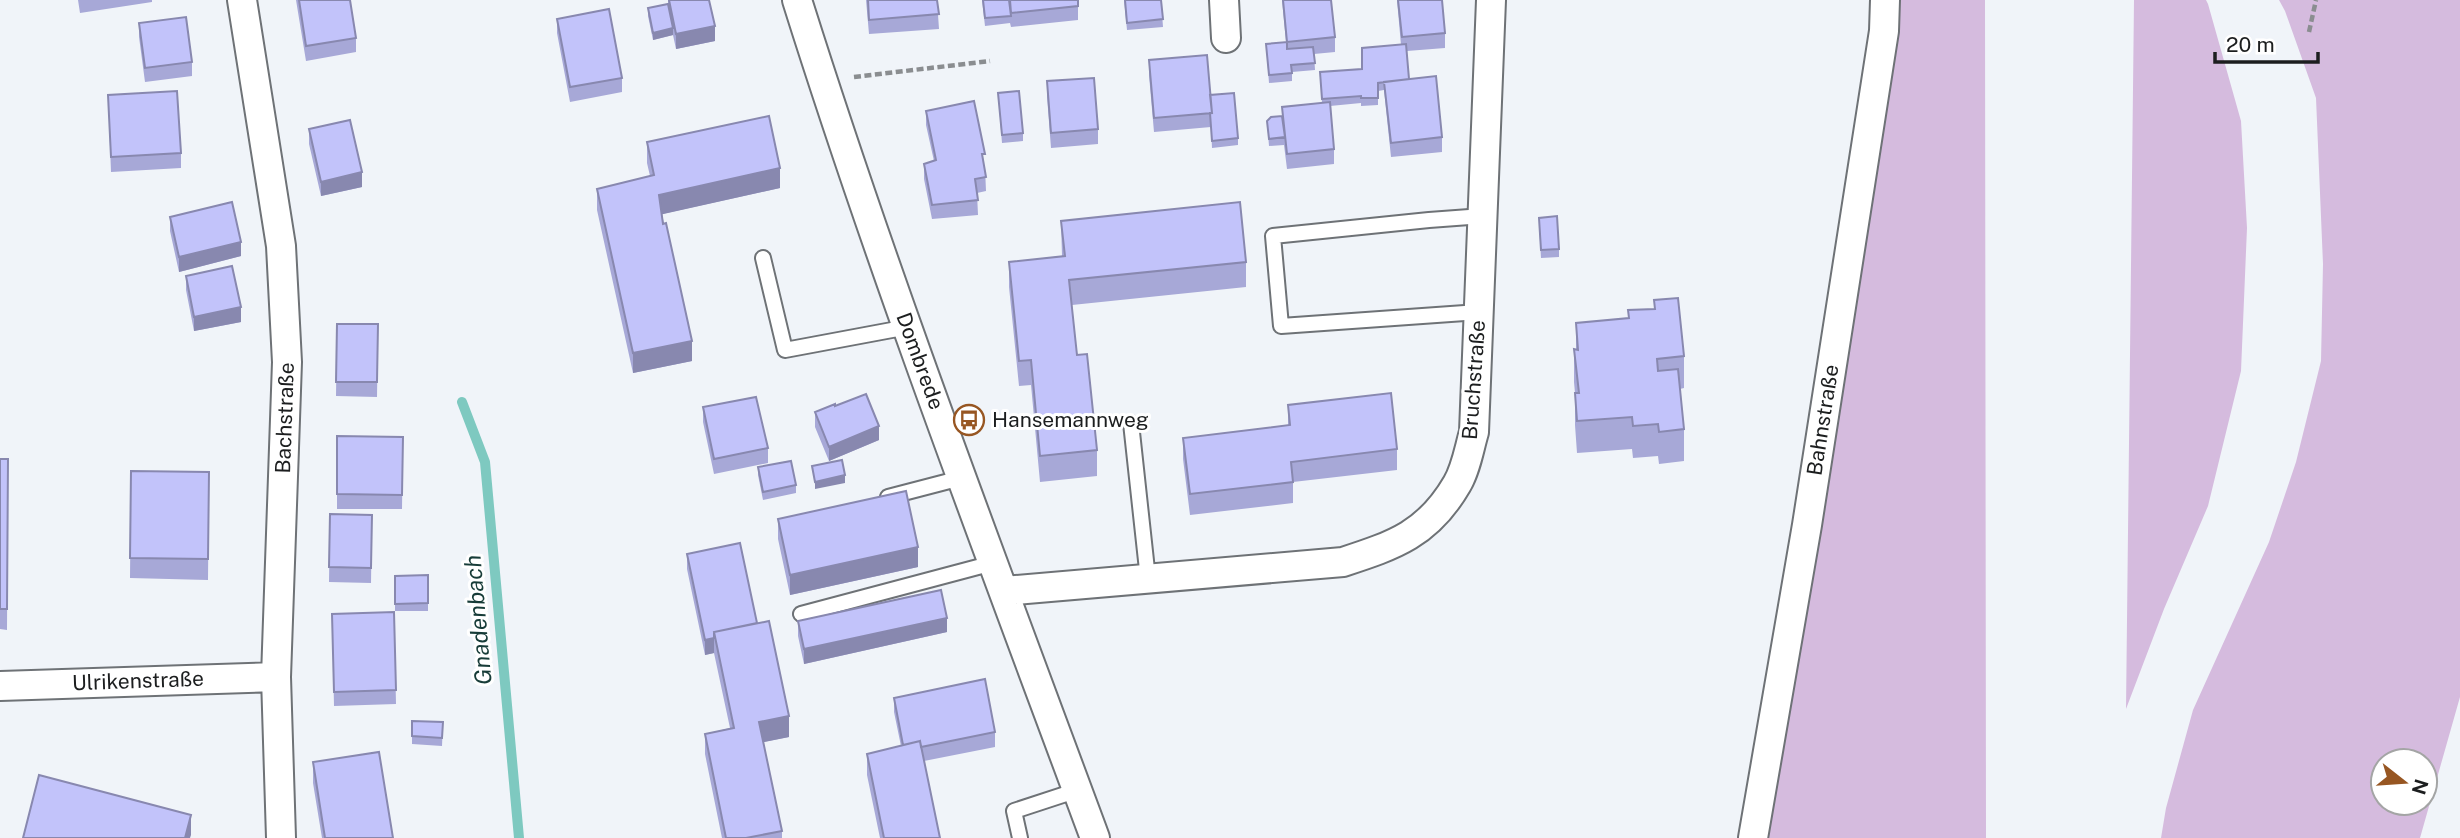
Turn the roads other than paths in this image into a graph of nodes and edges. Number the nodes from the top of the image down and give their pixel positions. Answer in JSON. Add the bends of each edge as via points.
{"nodes":[{"id":1,"x":242,"y":0,"type":"edge"},
{"id":2,"x":797,"y":0,"type":"edge"},
{"id":3,"x":1224,"y":0,"type":"edge"},
{"id":4,"x":1491,"y":0,"type":"edge"},
{"id":5,"x":1885,"y":0,"type":"edge"},
{"id":6,"x":1226,"y":38,"type":"dead end"},
{"id":7,"x":1483,"y":216,"type":"junction"},
{"id":8,"x":763,"y":258,"type":"dead end"},
{"id":9,"x":1479,"y":312,"type":"junction"},
{"id":10,"x":908,"y":327,"type":"junction"},
{"id":11,"x":1131,"y":424,"type":"dead end"},
{"id":12,"x":961,"y":478,"type":"junction"},
{"id":13,"x":872,"y":502,"type":"edge"},
{"id":14,"x":993,"y":563,"type":"junction"},
{"id":15,"x":1148,"y":579,"type":"junction"},
{"id":16,"x":1004,"y":591,"type":"junction"},
{"id":17,"x":801,"y":614,"type":"dead end"},
{"id":18,"x":275,"y":677,"type":"junction"},
{"id":19,"x":0,"y":686,"type":"edge"},
{"id":20,"x":1078,"y":790,"type":"junction"},
{"id":21,"x":281,"y":838,"type":"edge"},
{"id":22,"x":1020,"y":838,"type":"edge"},
{"id":23,"x":1095,"y":838,"type":"edge"},
{"id":24,"x":1753,"y":838,"type":"edge"}],
"edges":[{"from":1,"to":18,"type":"street","name":"Bachstraße","via":[[281,246],[286,349]]},
{"from":2,"to":10,"type":"street","name":"Dombrede"},
{"from":3,"to":6,"type":"street"},
{"from":4,"to":7,"type":"street","name":"Bruchstraße"},
{"from":5,"to":24,"type":"street","name":"Bahnstraße","via":[[1884,31],[1820,442]]},
{"from":7,"to":9,"type":"street","name":"Bruchstraße"},
{"from":7,"to":9,"type":"lane","via":[[1273,236],[1281,326]]},
{"from":8,"to":10,"type":"lane","via":[[785,350]]},
{"from":9,"to":15,"type":"street","name":"Bruchstraße","via":[[1474,432],[1458,482],[1432,519],[1394,546],[1343,562]]},
{"from":10,"to":12,"type":"street","name":"Dombrede"},
{"from":11,"to":15,"type":"lane"},
{"from":12,"to":13,"type":"lane"},
{"from":12,"to":14,"type":"street","name":"Dombrede"},
{"from":14,"to":16,"type":"street","name":"Dombrede"},
{"from":14,"to":17,"type":"lane"},
{"from":15,"to":16,"type":"street","name":"Bruchstraße"},
{"from":16,"to":20,"type":"street","name":"Dombrede"},
{"from":18,"to":19,"type":"street","name":"Ulrikenstraße"},
{"from":18,"to":21,"type":"street","name":"Bachstraße"},
{"from":20,"to":22,"type":"lane","via":[[1014,811]]},
{"from":20,"to":23,"type":"street","name":"Dombrede"}]}
